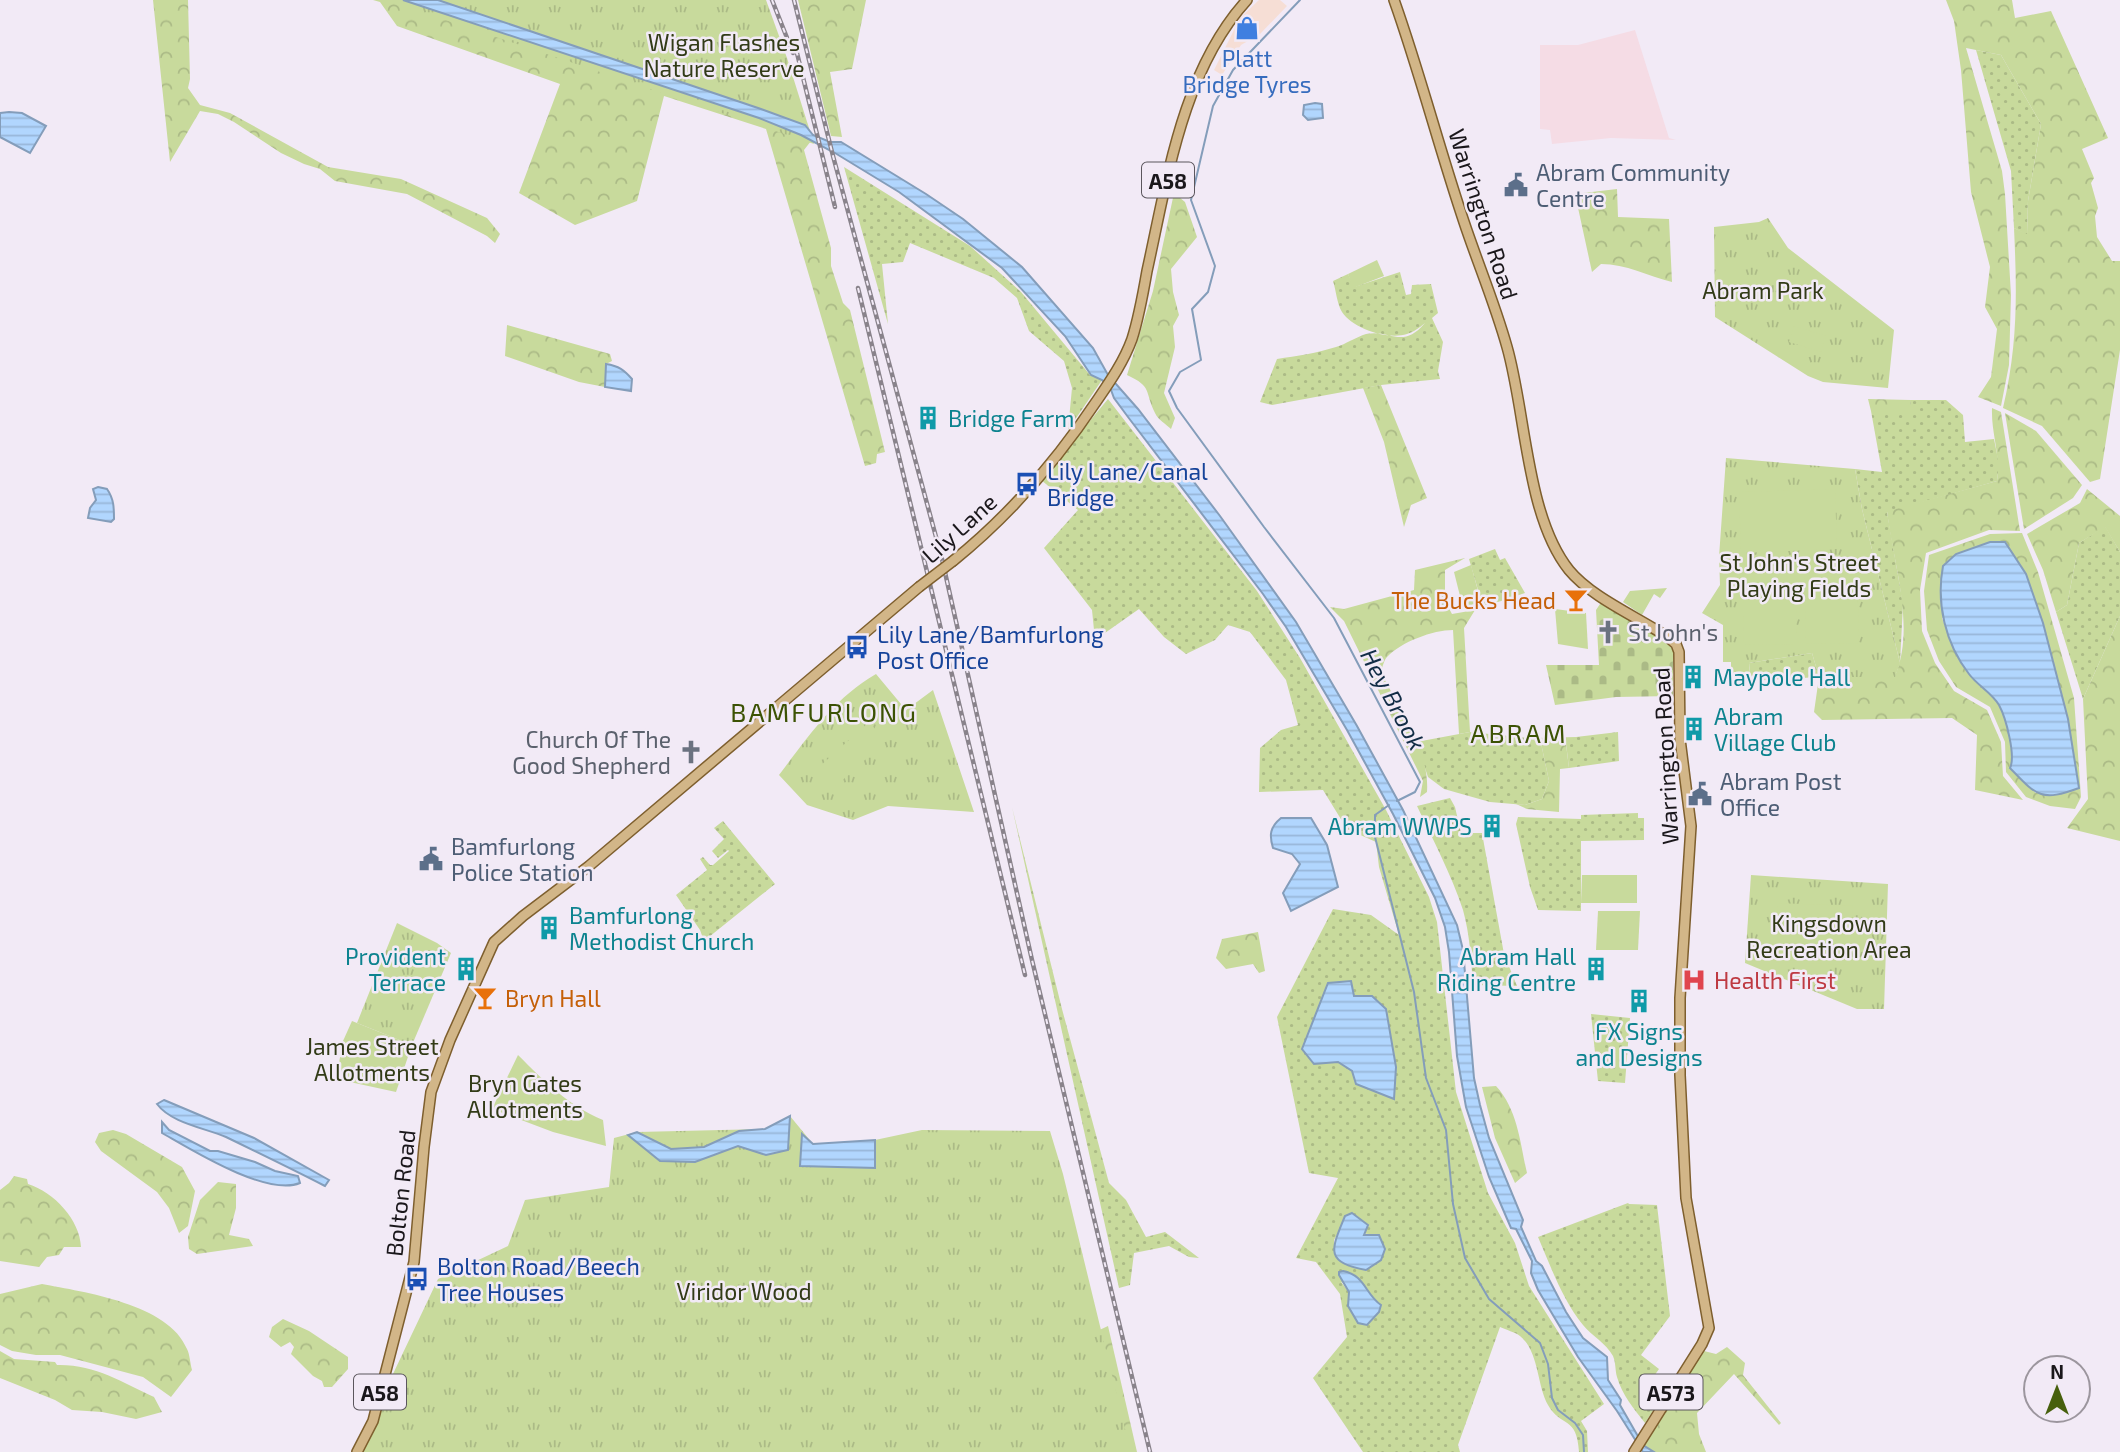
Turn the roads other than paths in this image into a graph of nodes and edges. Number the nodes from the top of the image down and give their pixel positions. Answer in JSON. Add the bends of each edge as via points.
{"nodes":[{"id":1,"x":1247,"y":0,"type":"edge"},
{"id":2,"x":1394,"y":0,"type":"edge"},
{"id":3,"x":494,"y":942,"type":"joint"},
{"id":4,"x":1637,"y":1446,"type":"edge"},
{"id":5,"x":357,"y":1452,"type":"edge"}],
"edges":[{"from":1,"to":3,"type":"main road","name":"Lily Lane","number":"A58","bridge":true,"via":[[1226,26],[1186,108],[1135,329],[1116,371],[1079,426],[997,522],[953,561]]},
{"from":2,"to":4,"type":"main road","name":"Warrington Road","number":"A573","via":[[1507,347],[1537,499],[1555,546],[1568,569],[1583,583],[1669,638],[1679,652],[1680,738],[1691,826],[1680,998],[1683,1149],[1689,1225],[1709,1328]]},
{"from":3,"to":5,"type":"main road","name":"Bolton Road","number":"A58","via":[[431,1092],[414,1262],[373,1421]]}]}
